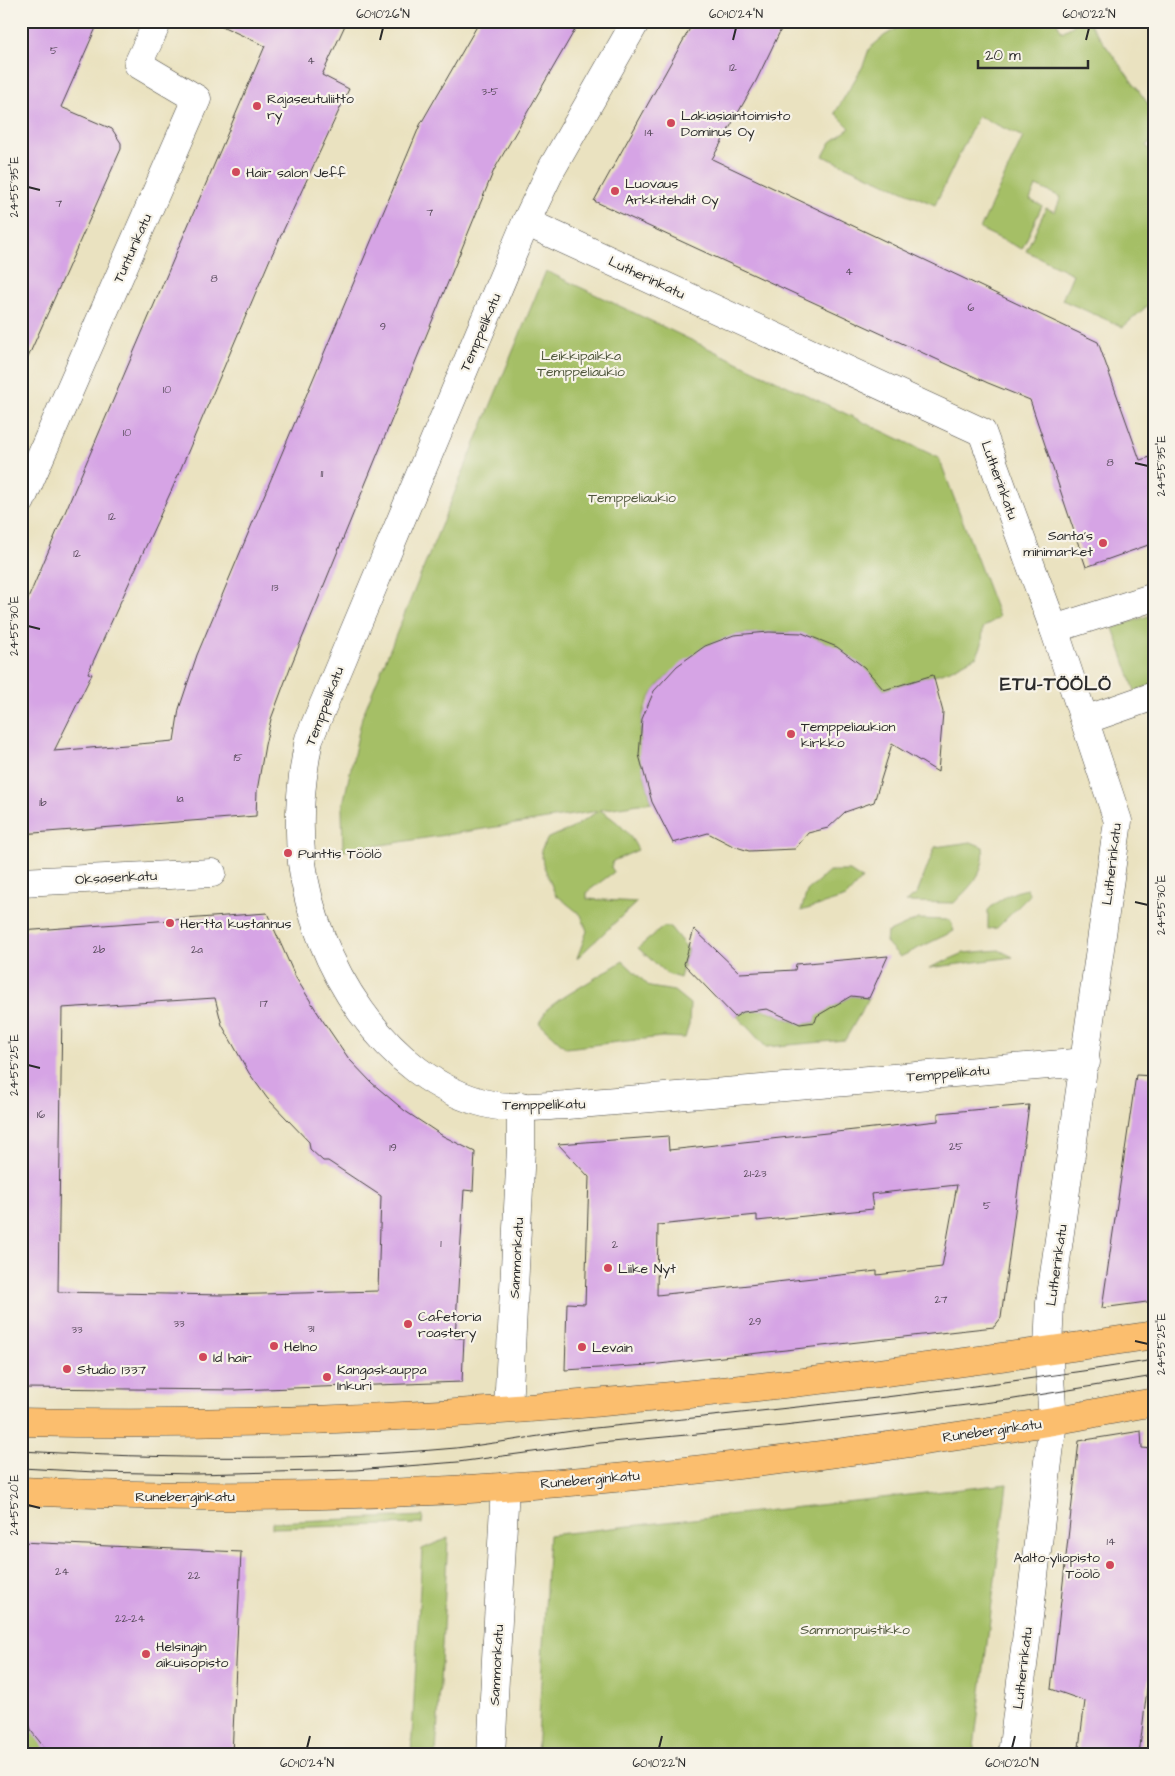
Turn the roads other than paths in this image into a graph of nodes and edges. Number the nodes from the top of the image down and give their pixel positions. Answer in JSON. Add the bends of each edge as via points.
{"nodes":[{"id":1,"x":158,"y":21,"type":"edge"},
{"id":2,"x":636,"y":21,"type":"edge"},
{"id":3,"x":526,"y":222,"type":"junction"},
{"id":4,"x":21,"y":501,"type":"edge"},
{"id":5,"x":1154,"y":596,"type":"edge"},
{"id":6,"x":1054,"y":629,"type":"junction"},
{"id":7,"x":1154,"y":696,"type":"edge"},
{"id":8,"x":1085,"y":720,"type":"junction"},
{"id":9,"x":212,"y":873,"type":"dead end"},
{"id":10,"x":21,"y":882,"type":"edge"},
{"id":11,"x":1086,"y":1062,"type":"junction"},
{"id":12,"x":521,"y":1106,"type":"junction"},
{"id":13,"x":1154,"y":1335,"type":"edge"},
{"id":14,"x":1048,"y":1350,"type":"junction"},
{"id":15,"x":1154,"y":1402,"type":"edge"},
{"id":16,"x":508,"y":1409,"type":"junction"},
{"id":17,"x":1053,"y":1421,"type":"junction"},
{"id":18,"x":21,"y":1422,"type":"edge"},
{"id":19,"x":505,"y":1486,"type":"junction"},
{"id":20,"x":21,"y":1492,"type":"edge"},
{"id":21,"x":491,"y":1755,"type":"edge"},
{"id":22,"x":1012,"y":1755,"type":"edge"}],
"edges":[{"from":1,"to":4,"type":"street","name":"Tunturikatu","via":[[138,64],[197,99]]},
{"from":2,"to":3,"type":"street","name":"Temppelikatu","via":[[551,170]]},
{"from":3,"to":6,"type":"street","name":"Lutherinkatu","via":[[982,432]]},
{"from":3,"to":12,"type":"street","name":"Temppelikatu","via":[[309,739],[299,804],[302,864],[319,931],[342,981],[367,1021],[398,1054],[459,1095],[489,1105]]},
{"from":5,"to":6,"type":"street"},
{"from":6,"to":8,"type":"street","name":"Lutherinkatu"},
{"from":7,"to":8,"type":"street"},
{"from":8,"to":11,"type":"street","name":"Lutherinkatu","via":[[1118,821]]},
{"from":9,"to":10,"type":"street","name":"Oksasenkatu"},
{"from":11,"to":12,"type":"street","name":"Temppelikatu","via":[[567,1105]]},
{"from":11,"to":14,"type":"street","name":"Lutherinkatu","via":[[1050,1304]]},
{"from":12,"to":16,"type":"street","name":"Sammonkatu"},
{"from":13,"to":14,"type":"main road"},
{"from":14,"to":16,"type":"main road","via":[[768,1387]]},
{"from":14,"to":17,"type":"street","name":"Lutherinkatu"},
{"from":15,"to":17,"type":"main road","name":"Runeberginkatu"},
{"from":16,"to":18,"type":"main road","via":[[289,1423],[135,1425]]},
{"from":17,"to":19,"type":"main road","name":"Runeberginkatu","via":[[787,1459]]},
{"from":17,"to":22,"type":"street","name":"Lutherinkatu"},
{"from":19,"to":20,"type":"main road","name":"Runeberginkatu","via":[[287,1496],[137,1497]]},
{"from":19,"to":21,"type":"street","name":"Sammonkatu"}]}
